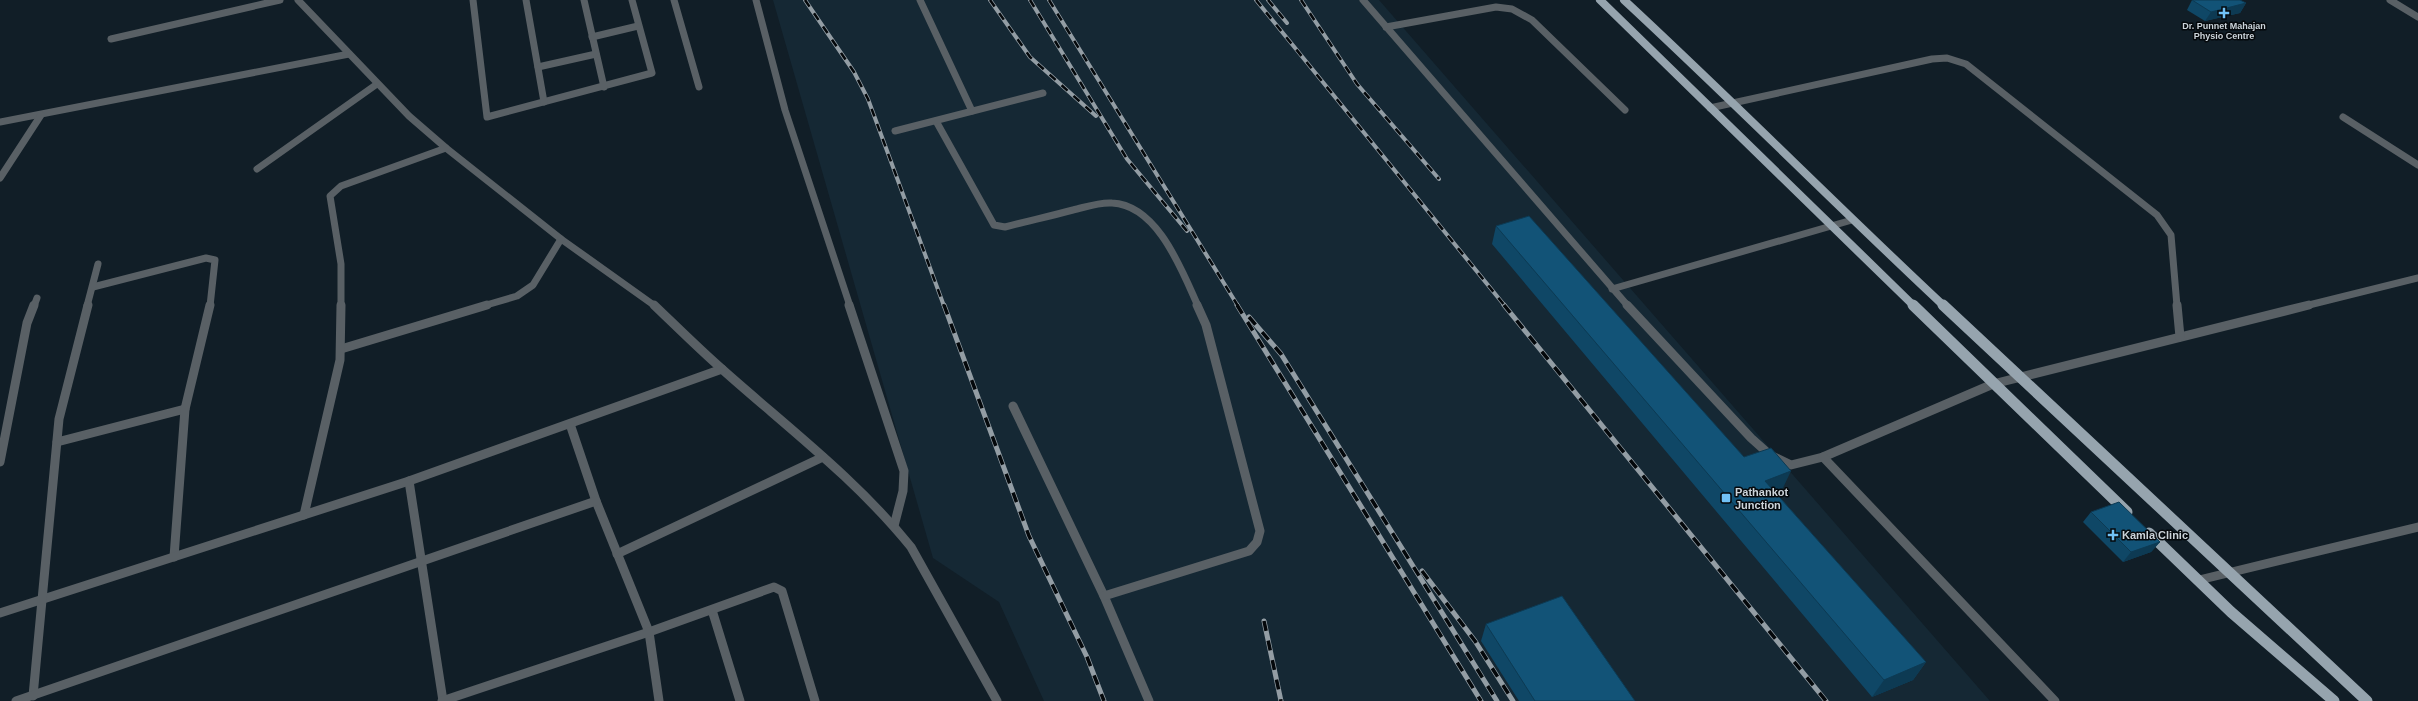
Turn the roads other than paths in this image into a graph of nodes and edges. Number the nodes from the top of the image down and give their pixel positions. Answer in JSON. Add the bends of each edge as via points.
{"nodes":[{"id":1,"x":280,"y":0,"type":"edge"},
{"id":2,"x":298,"y":0,"type":"edge"},
{"id":3,"x":473,"y":0,"type":"edge"},
{"id":4,"x":526,"y":0,"type":"edge"},
{"id":5,"x":584,"y":0,"type":"edge"},
{"id":6,"x":632,"y":0,"type":"edge"},
{"id":7,"x":674,"y":0,"type":"edge"},
{"id":8,"x":756,"y":0,"type":"edge"},
{"id":9,"x":920,"y":0,"type":"edge"},
{"id":10,"x":1363,"y":0,"type":"edge"},
{"id":11,"x":1600,"y":0,"type":"edge"},
{"id":12,"x":1624,"y":0,"type":"edge"},
{"id":13,"x":2390,"y":0,"type":"edge"},
{"id":14,"x":2418,"y":10,"type":"edge"},
{"id":15,"x":2409,"y":12,"type":"junction"},
{"id":16,"x":2418,"y":17,"type":"edge"},
{"id":17,"x":638,"y":26,"type":"junction"},
{"id":18,"x":1386,"y":27,"type":"junction"},
{"id":19,"x":592,"y":37,"type":"junction"},
{"id":20,"x":111,"y":39,"type":"dead end"},
{"id":21,"x":350,"y":54,"type":"junction"},
{"id":22,"x":596,"y":54,"type":"junction"},
{"id":23,"x":538,"y":67,"type":"junction"},
{"id":24,"x":377,"y":84,"type":"junction"},
{"id":25,"x":604,"y":87,"type":"junction"},
{"id":26,"x":699,"y":87,"type":"dead end"},
{"id":27,"x":1043,"y":93,"type":"dead end"},
{"id":28,"x":544,"y":102,"type":"junction"},
{"id":29,"x":1734,"y":102,"type":"junction"},
{"id":30,"x":1710,"y":108,"type":"junction"},
{"id":31,"x":1625,"y":110,"type":"dead end"},
{"id":32,"x":972,"y":111,"type":"junction"},
{"id":33,"x":41,"y":115,"type":"junction"},
{"id":34,"x":2343,"y":116,"type":"dead end"},
{"id":35,"x":936,"y":121,"type":"junction"},
{"id":36,"x":0,"y":122,"type":"edge"},
{"id":37,"x":896,"y":132,"type":"dead end"},
{"id":38,"x":446,"y":148,"type":"junction"},
{"id":39,"x":2418,"y":164,"type":"edge"},
{"id":40,"x":257,"y":169,"type":"dead end"},
{"id":41,"x":0,"y":178,"type":"edge"},
{"id":42,"x":1852,"y":220,"type":"junction"},
{"id":43,"x":1831,"y":226,"type":"junction"},
{"id":44,"x":562,"y":239,"type":"junction"},
{"id":45,"x":98,"y":264,"type":"dead end"},
{"id":46,"x":2418,"y":278,"type":"edge"},
{"id":47,"x":93,"y":286,"type":"junction"},
{"id":48,"x":1612,"y":289,"type":"junction"},
{"id":49,"x":37,"y":298,"type":"dead end"},
{"id":50,"x":2180,"y":338,"type":"junction"},
{"id":51,"x":341,"y":349,"type":"junction"},
{"id":52,"x":722,"y":369,"type":"junction"},
{"id":53,"x":2021,"y":376,"type":"junction"},
{"id":54,"x":1993,"y":384,"type":"junction"},
{"id":55,"x":1013,"y":406,"type":"dead end"},
{"id":56,"x":185,"y":409,"type":"junction"},
{"id":57,"x":570,"y":424,"type":"junction"},
{"id":58,"x":57,"y":442,"type":"junction"},
{"id":59,"x":823,"y":457,"type":"junction"},
{"id":60,"x":1823,"y":458,"type":"junction"},
{"id":61,"x":0,"y":462,"type":"edge"},
{"id":62,"x":409,"y":481,"type":"junction"},
{"id":63,"x":596,"y":501,"type":"junction"},
{"id":64,"x":304,"y":515,"type":"junction"},
{"id":65,"x":894,"y":526,"type":"junction"},
{"id":66,"x":2418,"y":527,"type":"edge"},
{"id":67,"x":617,"y":554,"type":"junction"},
{"id":68,"x":174,"y":556,"type":"junction"},
{"id":69,"x":422,"y":562,"type":"junction"},
{"id":70,"x":2230,"y":572,"type":"junction"},
{"id":71,"x":2199,"y":580,"type":"junction"},
{"id":72,"x":1104,"y":596,"type":"junction"},
{"id":73,"x":41,"y":600,"type":"junction"},
{"id":74,"x":712,"y":610,"type":"junction"},
{"id":75,"x":0,"y":613,"type":"edge"},
{"id":76,"x":649,"y":632,"type":"junction"},
{"id":77,"x":33,"y":696,"type":"junction"},
{"id":78,"x":16,"y":701,"type":"edge"},
{"id":79,"x":443,"y":701,"type":"edge"},
{"id":80,"x":659,"y":701,"type":"edge"},
{"id":81,"x":740,"y":701,"type":"edge"},
{"id":82,"x":815,"y":701,"type":"edge"},
{"id":83,"x":997,"y":701,"type":"edge"},
{"id":84,"x":1149,"y":701,"type":"edge"},
{"id":85,"x":2055,"y":701,"type":"edge"},
{"id":86,"x":2334,"y":701,"type":"edge"},
{"id":87,"x":2367,"y":701,"type":"edge"}],
"edges":[{"from":1,"to":20,"type":"street"},
{"from":2,"to":21,"type":"street"},
{"from":3,"to":28,"type":"street","via":[[487,117]]},
{"from":4,"to":23,"type":"street"},
{"from":5,"to":19,"type":"street"},
{"from":6,"to":17,"type":"street"},
{"from":7,"to":26,"type":"street"},
{"from":8,"to":65,"type":"street","via":[[785,110],[904,471],[904,486]]},
{"from":9,"to":32,"type":"street"},
{"from":10,"to":18,"type":"street"},
{"from":11,"to":30,"type":"main road"},
{"from":12,"to":29,"type":"main road"},
{"from":13,"to":15,"type":"street"},
{"from":14,"to":15,"type":"street"},
{"from":15,"to":16,"type":"street"},
{"from":17,"to":19,"type":"street"},
{"from":17,"to":25,"type":"street","via":[[652,73]]},
{"from":18,"to":31,"type":"street","via":[[1496,7],[1512,9],[1532,20]]},
{"from":18,"to":48,"type":"street"},
{"from":19,"to":22,"type":"street"},
{"from":21,"to":24,"type":"street"},
{"from":21,"to":33,"type":"street"},
{"from":22,"to":23,"type":"street"},
{"from":22,"to":25,"type":"street"},
{"from":23,"to":28,"type":"street"},
{"from":24,"to":38,"type":"street"},
{"from":24,"to":40,"type":"street"},
{"from":25,"to":28,"type":"street"},
{"from":27,"to":32,"type":"street"},
{"from":29,"to":30,"type":"street"},
{"from":29,"to":42,"type":"main road"},
{"from":29,"to":50,"type":"street","via":[[1932,58],[1947,58],[1966,64],[2157,215],[2171,235]]},
{"from":30,"to":43,"type":"main road"},
{"from":32,"to":35,"type":"street"},
{"from":33,"to":36,"type":"street"},
{"from":33,"to":41,"type":"street"},
{"from":34,"to":39,"type":"street"},
{"from":35,"to":37,"type":"street"},
{"from":35,"to":72,"type":"street","via":[[994,225],[1005,227],[1104,203],[1127,206],[1146,219],[1164,238],[1175,255],[1206,325],[1260,531],[1260,540],[1249,551]]},
{"from":38,"to":44,"type":"street"},
{"from":38,"to":51,"type":"street","via":[[341,186],[330,196],[341,264]]},
{"from":42,"to":43,"type":"street"},
{"from":42,"to":53,"type":"main road"},
{"from":43,"to":48,"type":"street"},
{"from":43,"to":54,"type":"main road"},
{"from":44,"to":51,"type":"street","via":[[533,285],[517,296]]},
{"from":44,"to":52,"type":"street","via":[[648,300]]},
{"from":45,"to":47,"type":"street"},
{"from":46,"to":50,"type":"street"},
{"from":47,"to":56,"type":"street","via":[[206,258],[215,260],[212,297]]},
{"from":47,"to":58,"type":"street","via":[[59,419]]},
{"from":48,"to":60,"type":"street","via":[[1770,456],[1791,465]]},
{"from":49,"to":61,"type":"street","via":[[27,323]]},
{"from":50,"to":53,"type":"street"},
{"from":51,"to":64,"type":"street"},
{"from":52,"to":57,"type":"street"},
{"from":52,"to":59,"type":"street"},
{"from":53,"to":54,"type":"street"},
{"from":53,"to":70,"type":"main road"},
{"from":54,"to":60,"type":"street"},
{"from":54,"to":71,"type":"main road"},
{"from":55,"to":72,"type":"street"},
{"from":56,"to":58,"type":"street"},
{"from":56,"to":68,"type":"street"},
{"from":57,"to":62,"type":"street"},
{"from":57,"to":63,"type":"street"},
{"from":58,"to":73,"type":"street"},
{"from":59,"to":65,"type":"street"},
{"from":59,"to":67,"type":"street"},
{"from":60,"to":85,"type":"street"},
{"from":62,"to":64,"type":"street"},
{"from":62,"to":69,"type":"street"},
{"from":63,"to":67,"type":"street"},
{"from":63,"to":69,"type":"street"},
{"from":64,"to":68,"type":"street"},
{"from":65,"to":83,"type":"street","via":[[911,547]]},
{"from":66,"to":70,"type":"street"},
{"from":67,"to":76,"type":"street"},
{"from":68,"to":73,"type":"street"},
{"from":69,"to":77,"type":"street"},
{"from":69,"to":79,"type":"street"},
{"from":70,"to":71,"type":"street"},
{"from":70,"to":87,"type":"main road"},
{"from":71,"to":86,"type":"main road"},
{"from":72,"to":84,"type":"street"},
{"from":73,"to":75,"type":"street"},
{"from":73,"to":77,"type":"street"},
{"from":74,"to":76,"type":"street"},
{"from":74,"to":81,"type":"street"},
{"from":74,"to":82,"type":"street","via":[[769,587],[782,591]]},
{"from":76,"to":79,"type":"street"},
{"from":76,"to":80,"type":"street"},
{"from":77,"to":78,"type":"street"}]}
